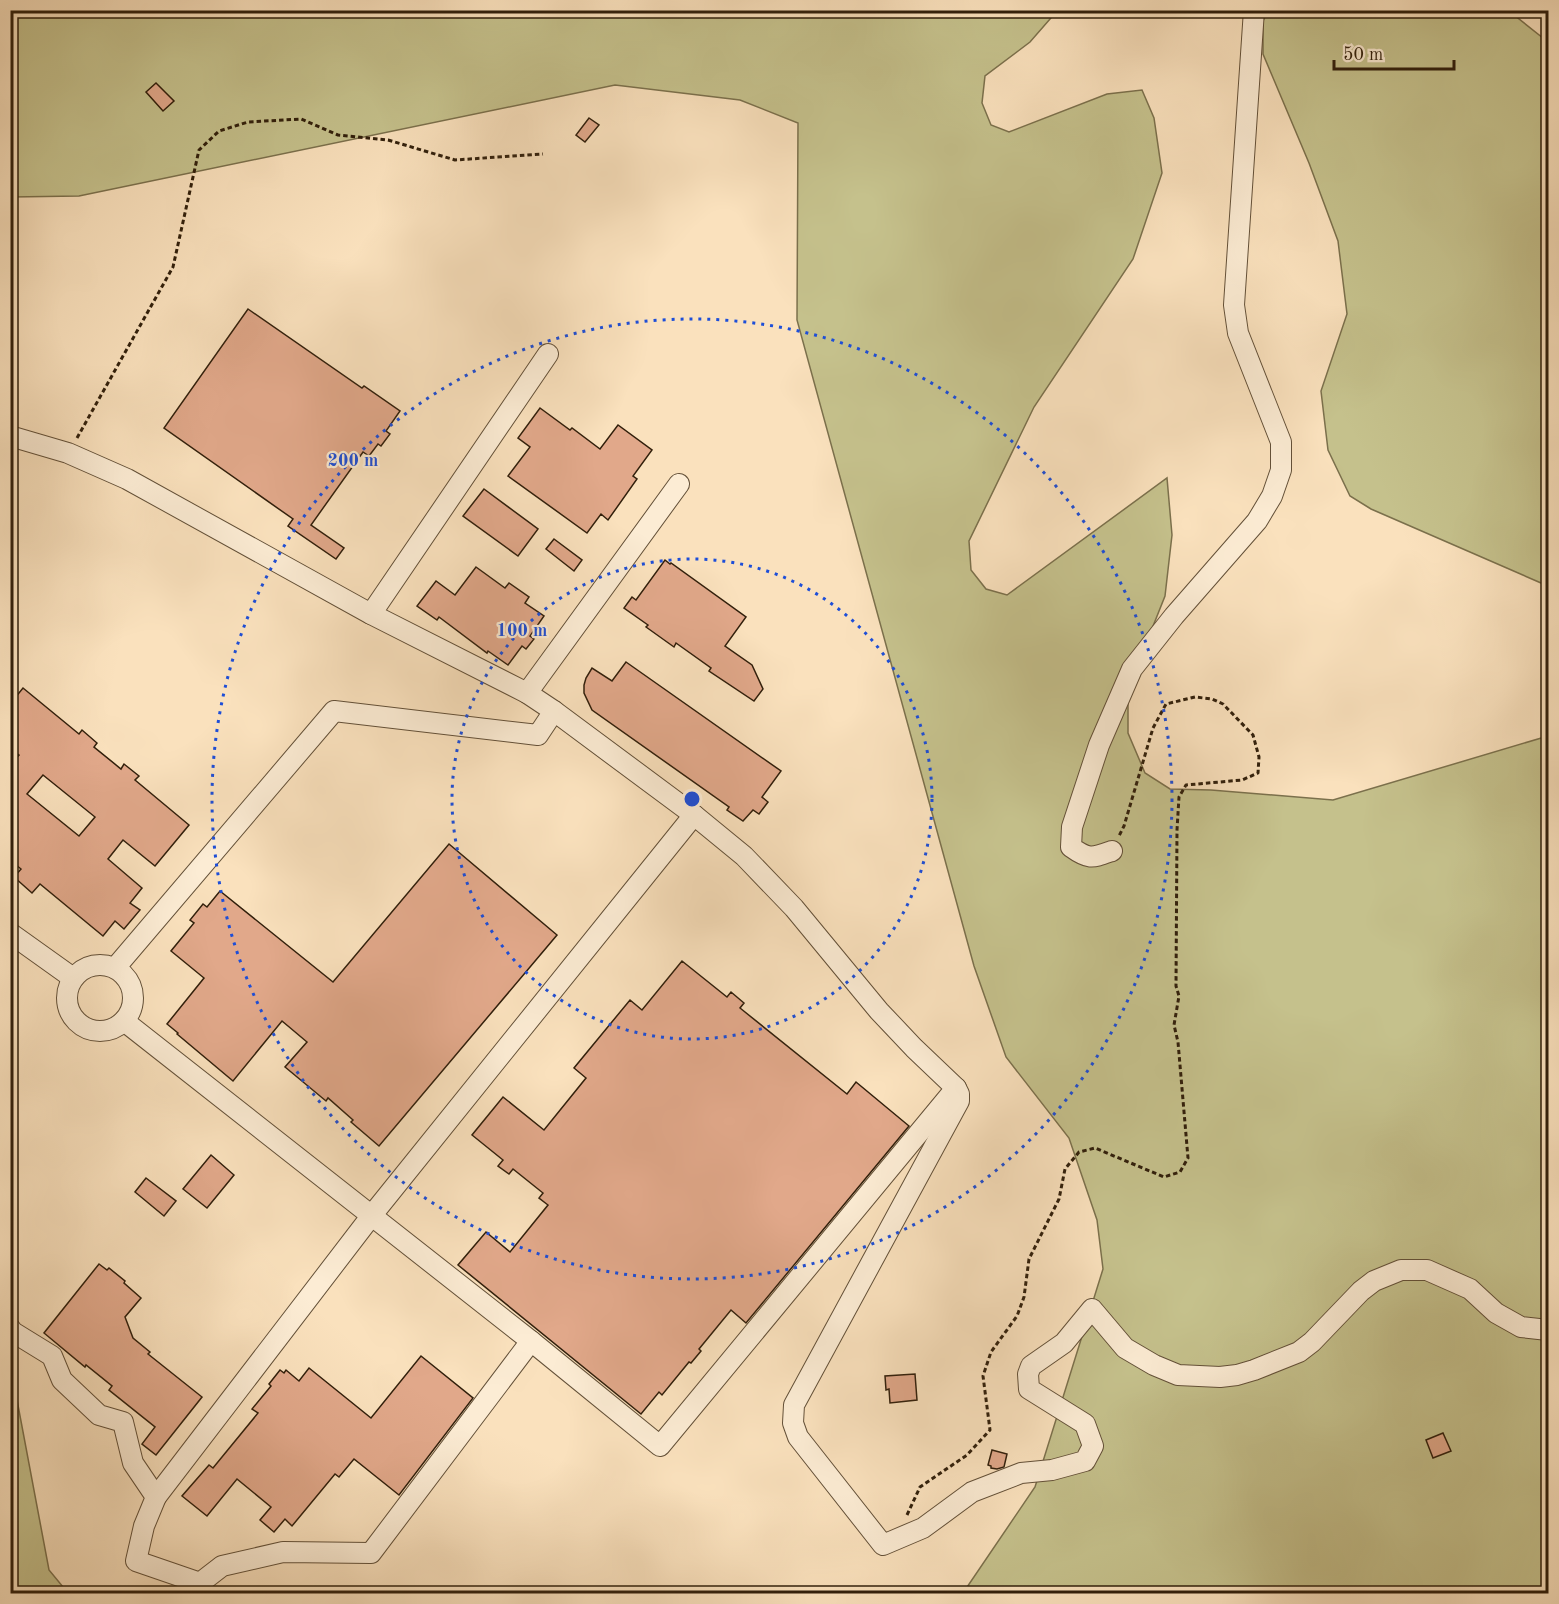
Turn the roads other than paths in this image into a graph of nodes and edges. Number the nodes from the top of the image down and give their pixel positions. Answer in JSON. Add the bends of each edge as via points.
{"nodes":[{"id":1,"x":1254,"y":10,"type":"edge"},
{"id":2,"x":548,"y":354,"type":"dead end"},
{"id":3,"x":10,"y":436,"type":"edge"},
{"id":4,"x":679,"y":484,"type":"dead end"},
{"id":5,"x":371,"y":614,"type":"junction"},
{"id":6,"x":527,"y":693,"type":"junction"},
{"id":7,"x":554,"y":711,"type":"junction"},
{"id":8,"x":694,"y":815,"type":"junction"},
{"id":9,"x":1112,"y":851,"type":"road end"},
{"id":10,"x":10,"y":933,"type":"edge"},
{"id":11,"x":115,"y":968,"type":"junction"},
{"id":12,"x":73,"y":978,"type":"junction"},
{"id":13,"x":124,"y":1021,"type":"junction"},
{"id":14,"x":956,"y":1088,"type":"junction"},
{"id":15,"x":372,"y":1215,"type":"junction"},
{"id":16,"x":10,"y":1328,"type":"edge"},
{"id":17,"x":1548,"y":1330,"type":"edge"},
{"id":18,"x":531,"y":1341,"type":"junction"},
{"id":19,"x":156,"y":1497,"type":"junction"}],
"edges":[{"from":1,"to":9,"type":"street","via":[[1234,305],[1238,333],[1281,442],[1281,470],[1257,521],[1132,669],[1099,745],[1072,827],[1071,847],[1081,854],[1092,858]]},
{"from":2,"to":5,"type":"street"},
{"from":3,"to":5,"type":"street","via":[[68,453],[127,479]]},
{"from":4,"to":6,"type":"street"},
{"from":5,"to":6,"type":"street"},
{"from":6,"to":7,"type":"street"},
{"from":7,"to":8,"type":"street"},
{"from":7,"to":11,"type":"street","via":[[538,735],[334,711]]},
{"from":8,"to":14,"type":"street","via":[[766,878],[879,1011]]},
{"from":8,"to":15,"type":"street"},
{"from":10,"to":12,"type":"street"},
{"from":11,"to":12,"type":"street","via":[[97,964]]},
{"from":11,"to":13,"type":"street","via":[[130,982],[133,992],[130,1013]]},
{"from":12,"to":13,"type":"street","via":[[66,999],[68,1010],[82,1027],[104,1031]]},
{"from":13,"to":15,"type":"street"},
{"from":14,"to":17,"type":"street","via":[[959,1101],[794,1405],[793,1423],[798,1437],[883,1545],[923,1528],[972,1492],[1021,1473],[1086,1461],[1093,1446],[1085,1424],[1029,1389],[1028,1374],[1031,1366],[1064,1343],[1092,1309],[1125,1348],[1154,1365],[1179,1375],[1220,1377],[1254,1370],[1299,1352],[1367,1286],[1401,1270],[1427,1270],[1470,1289],[1496,1313],[1521,1327]]},
{"from":14,"to":18,"type":"street","via":[[660,1446]]},
{"from":15,"to":18,"type":"street"},
{"from":15,"to":19,"type":"street"},
{"from":16,"to":19,"type":"street","via":[[52,1356],[62,1380],[99,1414],[123,1422],[133,1463]]},
{"from":18,"to":19,"type":"street","via":[[371,1554],[283,1551],[222,1566],[200,1583],[136,1561]]}]}
